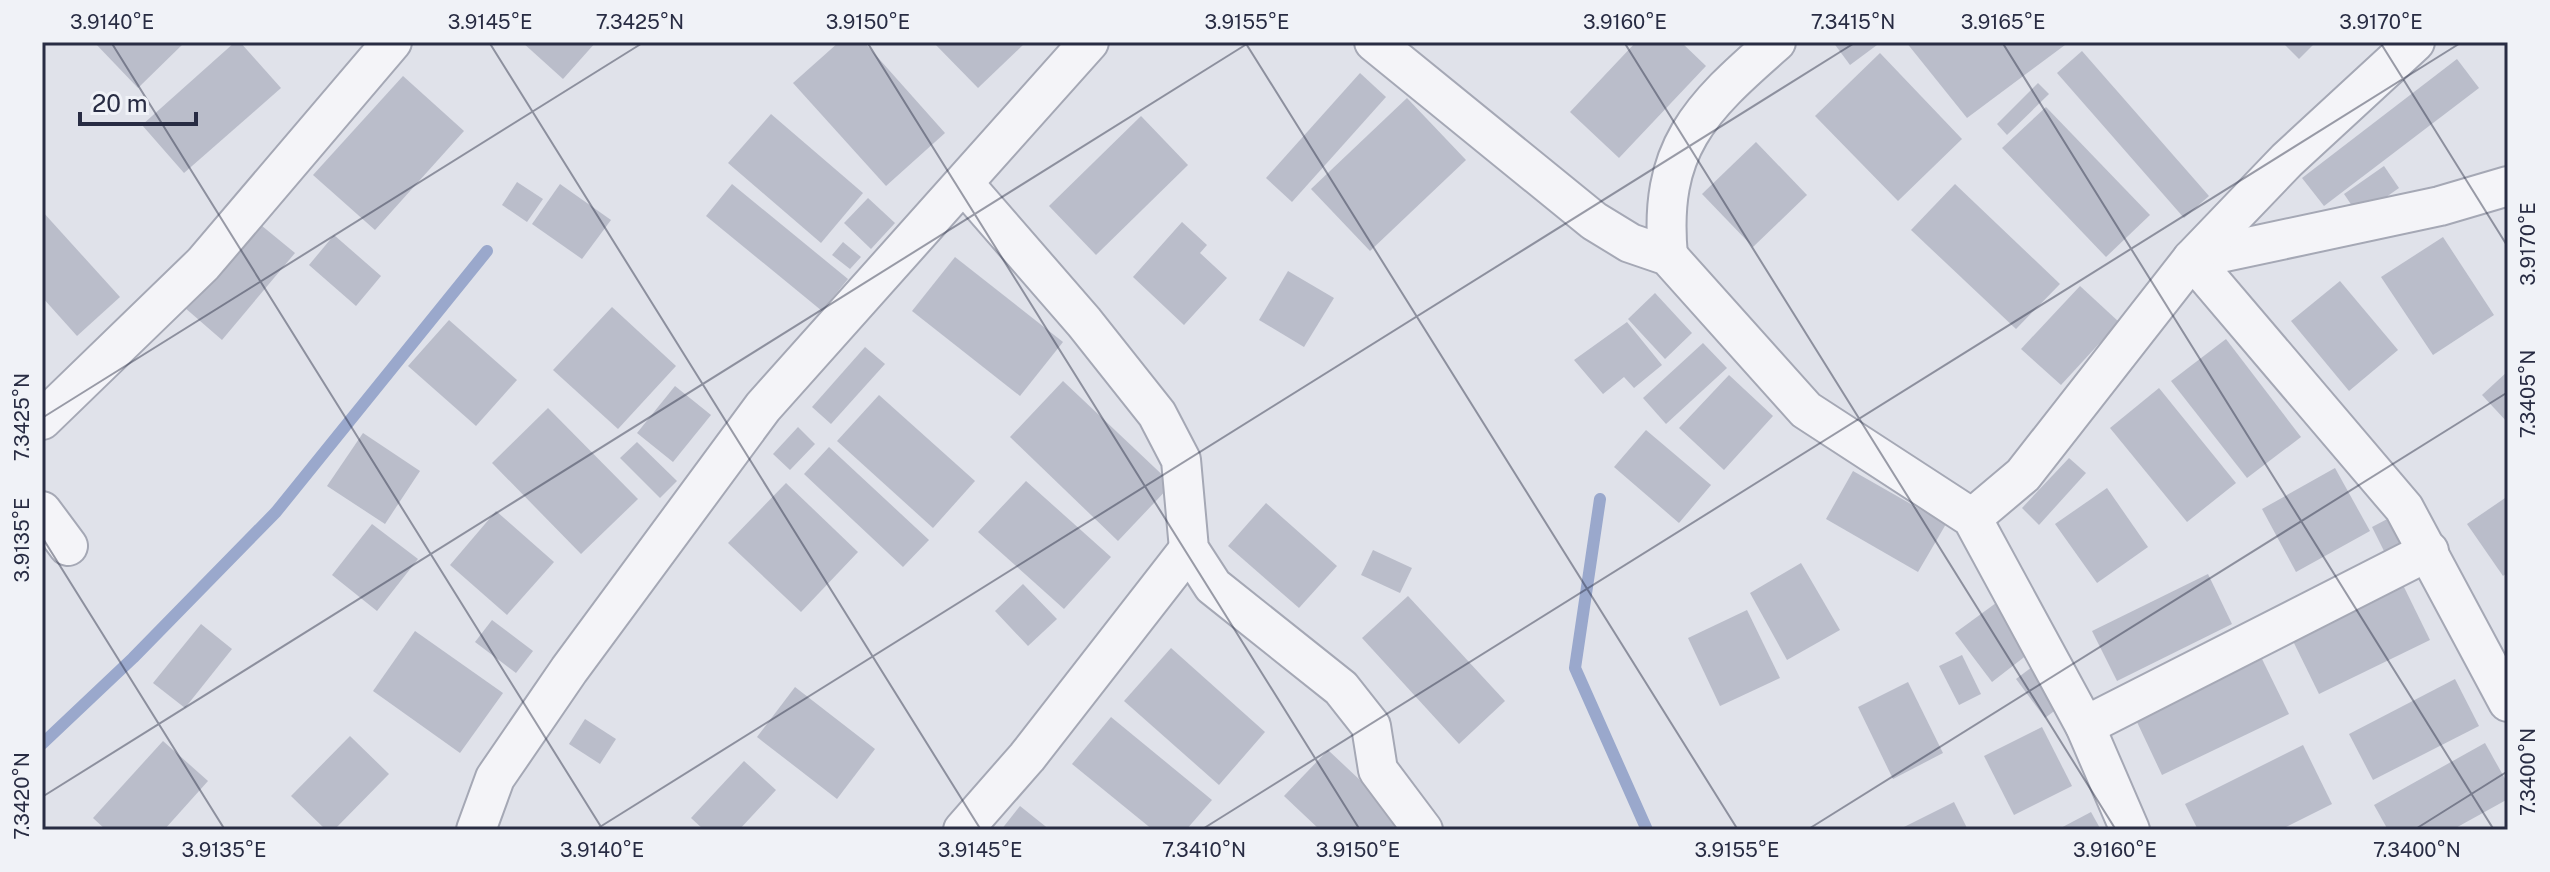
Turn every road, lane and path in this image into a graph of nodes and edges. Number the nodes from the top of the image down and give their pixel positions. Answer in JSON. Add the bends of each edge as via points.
{"nodes":[{"id":1,"x":392,"y":42,"type":"edge"},
{"id":2,"x":1089,"y":42,"type":"edge"},
{"id":3,"x":1374,"y":42,"type":"edge"},
{"id":4,"x":1776,"y":42,"type":"edge"},
{"id":5,"x":2415,"y":42,"type":"edge"},
{"id":6,"x":965,"y":185,"type":"junction"},
{"id":7,"x":2508,"y":186,"type":"edge"},
{"id":8,"x":1668,"y":256,"type":"junction"},
{"id":9,"x":2192,"y":259,"type":"junction"},
{"id":10,"x":42,"y":420,"type":"edge"},
{"id":11,"x":42,"y":511,"type":"edge"},
{"id":12,"x":1972,"y":518,"type":"junction"},
{"id":13,"x":68,"y":546,"type":"dead end"},
{"id":14,"x":1189,"y":549,"type":"junction"},
{"id":15,"x":2429,"y":551,"type":"junction"},
{"id":16,"x":2508,"y":702,"type":"edge"},
{"id":17,"x":2085,"y":726,"type":"junction"},
{"id":18,"x":476,"y":830,"type":"edge"},
{"id":19,"x":963,"y":830,"type":"edge"},
{"id":20,"x":1423,"y":830,"type":"edge"},
{"id":21,"x":2130,"y":830,"type":"edge"}],
"edges":[{"from":1,"to":10,"type":"street","via":[[203,264]]},
{"from":2,"to":6,"type":"street"},
{"from":3,"to":8,"type":"street","via":[[1594,221],[1630,243]]},
{"from":4,"to":8,"type":"street","via":[[1729,83],[1683,142],[1668,184]]},
{"from":5,"to":9,"type":"street","via":[[2287,160]]},
{"from":6,"to":14,"type":"street","via":[[1157,414],[1181,460]]},
{"from":6,"to":18,"type":"street","via":[[763,407],[495,778]]},
{"from":7,"to":9,"type":"street","via":[[2440,206]]},
{"from":8,"to":12,"type":"street","via":[[1806,410]]},
{"from":9,"to":12,"type":"street","via":[[2023,475]]},
{"from":9,"to":15,"type":"street","via":[[2404,508]]},
{"from":11,"to":13,"type":"street"},
{"from":12,"to":17,"type":"street"},
{"from":14,"to":19,"type":"street","via":[[1027,757]]},
{"from":14,"to":20,"type":"street","via":[[1213,586],[1341,688],[1371,726],[1378,770]]},
{"from":15,"to":16,"type":"street"},
{"from":15,"to":17,"type":"street"},
{"from":17,"to":21,"type":"street"}]}
